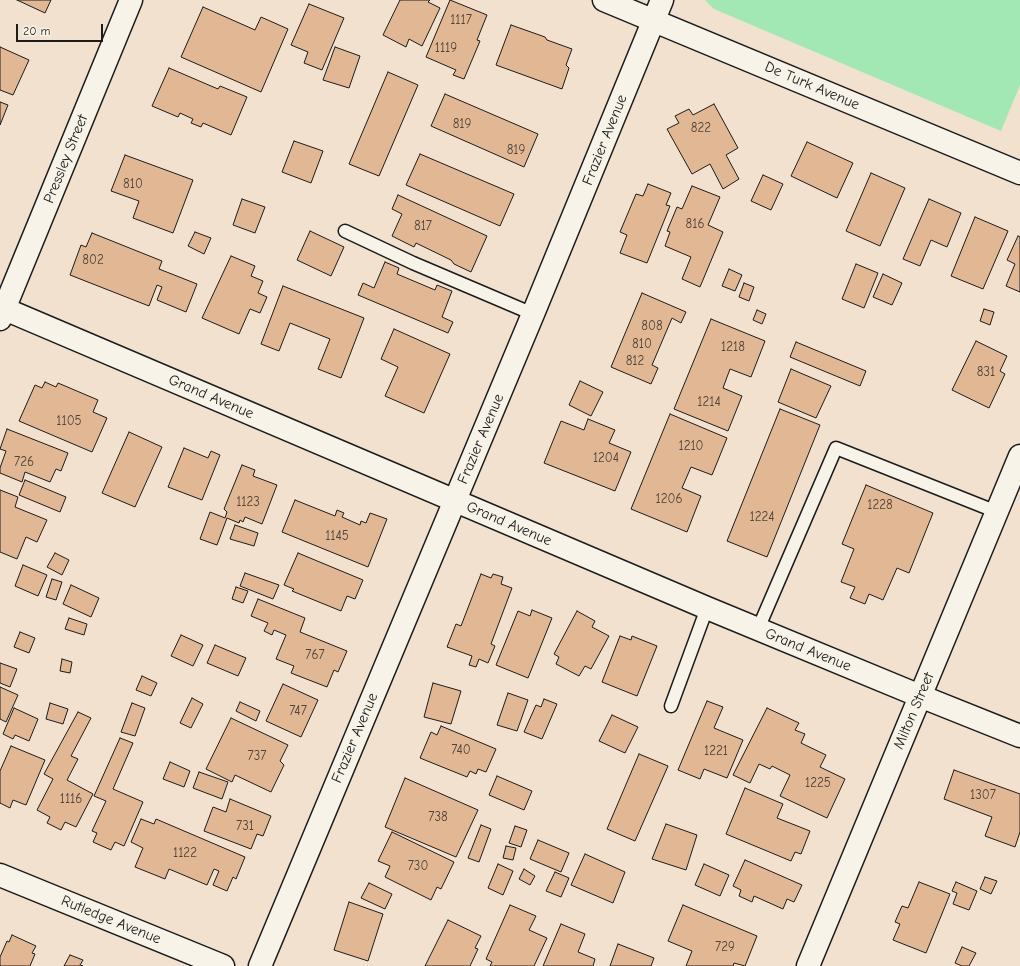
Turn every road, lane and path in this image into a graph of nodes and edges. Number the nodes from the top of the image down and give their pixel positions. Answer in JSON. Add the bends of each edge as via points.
{"nodes":[{"id":1,"x":131,"y":0,"type":"edge"},
{"id":2,"x":604,"y":0,"type":"edge"},
{"id":3,"x":662,"y":0,"type":"edge"},
{"id":4,"x":654,"y":21,"type":"junction"},
{"id":5,"x":1020,"y":173,"type":"edge"},
{"id":6,"x":345,"y":232,"type":"dead end"},
{"id":7,"x":1,"y":312,"type":"edge"},
{"id":8,"x":533,"y":314,"type":"junction"},
{"id":9,"x":1020,"y":456,"type":"edge"},
{"id":10,"x":455,"y":501,"type":"junction"},
{"id":11,"x":997,"y":512,"type":"junction"},
{"id":12,"x":707,"y":608,"type":"junction"},
{"id":13,"x":758,"y":629,"type":"junction"},
{"id":14,"x":920,"y":696,"type":"junction"},
{"id":15,"x":671,"y":706,"type":"dead end"},
{"id":16,"x":1020,"y":736,"type":"edge"},
{"id":17,"x":0,"y":875,"type":"edge"},
{"id":18,"x":223,"y":966,"type":"edge"},
{"id":19,"x":260,"y":966,"type":"edge"},
{"id":20,"x":808,"y":966,"type":"edge"}],
"edges":[{"from":1,"to":7,"type":"street","name":"Pressley Street"},
{"from":2,"to":4,"type":"street","name":"De Turk Avenue"},
{"from":3,"to":4,"type":"street","name":"Frazier Avenue"},
{"from":4,"to":5,"type":"street","name":"De Turk Avenue"},
{"from":4,"to":8,"type":"street","name":"Frazier Avenue"},
{"from":6,"to":8,"type":"lane"},
{"from":7,"to":10,"type":"street","name":"Grand Avenue"},
{"from":8,"to":10,"type":"street","name":"Frazier Avenue"},
{"from":9,"to":11,"type":"street","name":"Milton Street"},
{"from":10,"to":12,"type":"street","name":"Grand Avenue"},
{"from":10,"to":19,"type":"street","name":"Frazier Avenue"},
{"from":11,"to":13,"type":"lane","via":[[836,448]]},
{"from":11,"to":14,"type":"street","name":"Milton Street"},
{"from":12,"to":13,"type":"street","name":"Grand Avenue"},
{"from":12,"to":15,"type":"lane"},
{"from":13,"to":14,"type":"street","name":"Grand Avenue"},
{"from":14,"to":16,"type":"street","name":"Grand Avenue"},
{"from":14,"to":20,"type":"street","name":"Milton Street"},
{"from":17,"to":18,"type":"street","name":"Rutledge Avenue"}]}
